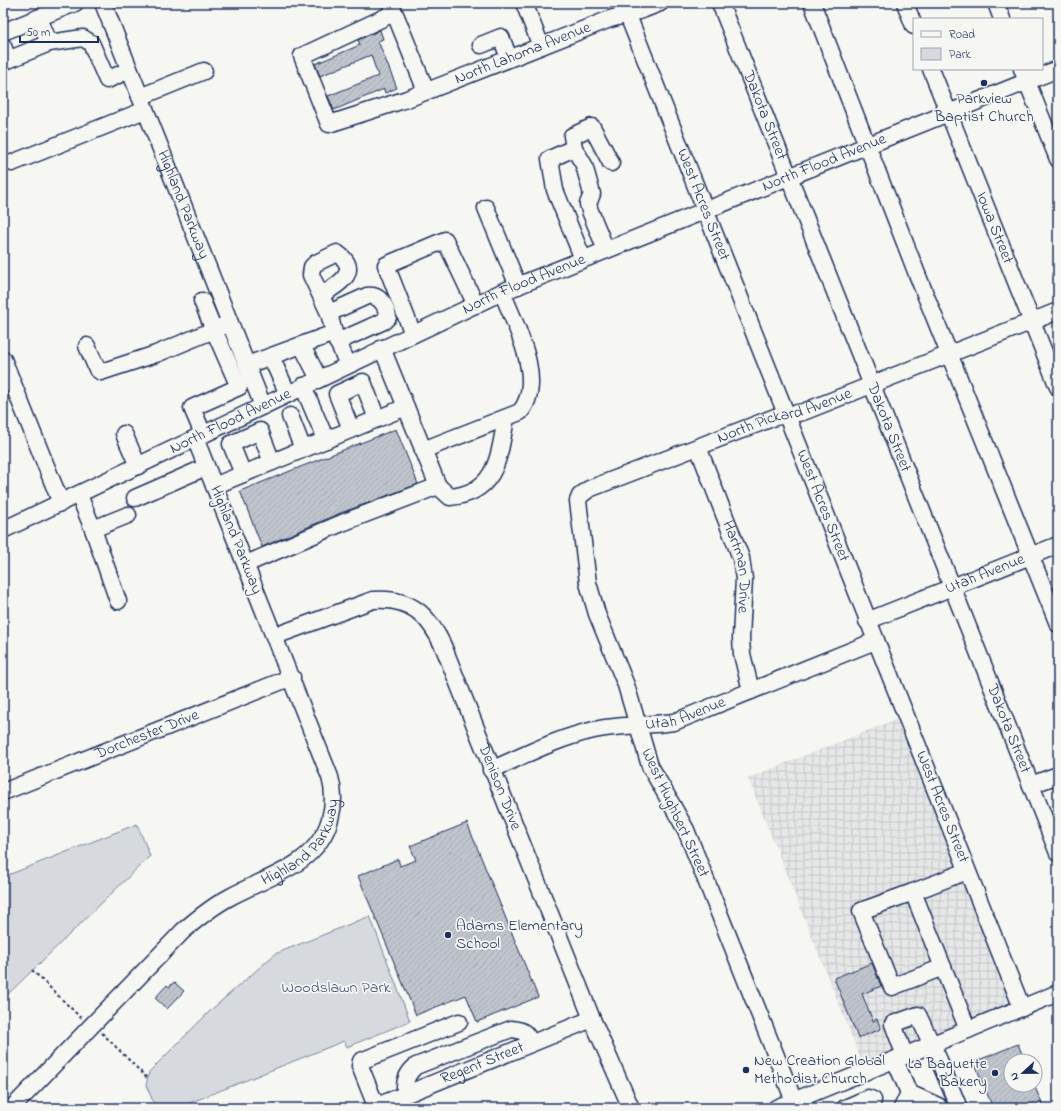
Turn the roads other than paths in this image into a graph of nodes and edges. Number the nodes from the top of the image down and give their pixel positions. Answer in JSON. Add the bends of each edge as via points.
{"nodes":[{"id":1,"x":75,"y":3,"type":"edge"},
{"id":2,"x":103,"y":3,"type":"edge"},
{"id":3,"x":524,"y":3,"type":"edge"},
{"id":4,"x":660,"y":3,"type":"edge"},
{"id":5,"x":720,"y":3,"type":"edge"},
{"id":6,"x":812,"y":3,"type":"edge"},
{"id":7,"x":905,"y":3,"type":"edge"},
{"id":8,"x":996,"y":3,"type":"edge"},
{"id":9,"x":392,"y":8,"type":"edge"},
{"id":10,"x":625,"y":9,"type":"edge"},
{"id":11,"x":39,"y":18,"type":"junction"},
{"id":12,"x":1002,"y":18,"type":"edge"},
{"id":13,"x":913,"y":23,"type":"edge"},
{"id":14,"x":3,"y":32,"type":"edge"},
{"id":15,"x":49,"y":43,"type":"junction"},
{"id":16,"x":481,"y":45,"type":"dead end"},
{"id":17,"x":541,"y":46,"type":"junction"},
{"id":18,"x":5,"y":56,"type":"edge"},
{"id":19,"x":509,"y":58,"type":"junction"},
{"id":20,"x":1058,"y":69,"type":"edge"},
{"id":21,"x":129,"y":70,"type":"junction"},
{"id":22,"x":931,"y":70,"type":"edge"},
{"id":23,"x":204,"y":71,"type":"dead end"},
{"id":24,"x":1025,"y":75,"type":"edge"},
{"id":25,"x":426,"y":91,"type":"junction"},
{"id":26,"x":143,"y":103,"type":"junction"},
{"id":27,"x":949,"y":114,"type":"junction"},
{"id":28,"x":868,"y":147,"type":"junction"},
{"id":29,"x":574,"y":148,"type":"junction"},
{"id":30,"x":1058,"y":159,"type":"edge"},
{"id":31,"x":12,"y":163,"type":"dead end"},
{"id":32,"x":611,"y":163,"type":"dead end"},
{"id":33,"x":789,"y":178,"type":"junction"},
{"id":34,"x":486,"y":208,"type":"dead end"},
{"id":35,"x":704,"y":210,"type":"junction"},
{"id":36,"x":606,"y":250,"type":"junction"},
{"id":37,"x":583,"y":259,"type":"junction"},
{"id":38,"x":518,"y":286,"type":"junction"},
{"id":39,"x":502,"y":292,"type":"junction"},
{"id":40,"x":320,"y":295,"type":"dead end"},
{"id":41,"x":202,"y":302,"type":"dead end"},
{"id":42,"x":476,"y":304,"type":"junction"},
{"id":43,"x":1058,"y":311,"type":"edge"},
{"id":44,"x":329,"y":313,"type":"junction"},
{"id":45,"x":1031,"y":321,"type":"junction"},
{"id":46,"x":231,"y":323,"type":"junction"},
{"id":47,"x":214,"y":330,"type":"junction"},
{"id":48,"x":413,"y":334,"type":"junction"},
{"id":49,"x":336,"y":337,"type":"junction"},
{"id":50,"x":87,"y":346,"type":"dead end"},
{"id":51,"x":302,"y":346,"type":"junction"},
{"id":52,"x":382,"y":348,"type":"junction"},
{"id":53,"x":949,"y":354,"type":"junction"},
{"id":54,"x":271,"y":357,"type":"junction"},
{"id":55,"x":3,"y":359,"type":"edge"},
{"id":56,"x":247,"y":365,"type":"junction"},
{"id":57,"x":348,"y":365,"type":"junction"},
{"id":58,"x":319,"y":379,"type":"junction"},
{"id":59,"x":871,"y":385,"type":"junction"},
{"id":60,"x":303,"y":386,"type":"junction"},
{"id":61,"x":1058,"y":387,"type":"edge"},
{"id":62,"x":288,"y":394,"type":"junction"},
{"id":63,"x":263,"y":406,"type":"junction"},
{"id":64,"x":406,"y":407,"type":"junction"},
{"id":65,"x":787,"y":415,"type":"junction"},
{"id":66,"x":290,"y":416,"type":"dead end"},
{"id":67,"x":506,"y":418,"type":"junction"},
{"id":68,"x":377,"y":419,"type":"junction"},
{"id":69,"x":351,"y":429,"type":"junction"},
{"id":70,"x":124,"y":434,"type":"dead end"},
{"id":71,"x":199,"y":436,"type":"junction"},
{"id":72,"x":326,"y":440,"type":"junction"},
{"id":73,"x":698,"y":447,"type":"junction"},
{"id":74,"x":303,"y":449,"type":"junction"},
{"id":75,"x":423,"y":450,"type":"junction"},
{"id":76,"x":272,"y":462,"type":"junction"},
{"id":77,"x":138,"y":466,"type":"junction"},
{"id":78,"x":206,"y":467,"type":"junction"},
{"id":79,"x":243,"y":474,"type":"junction"},
{"id":80,"x":214,"y":486,"type":"junction"},
{"id":81,"x":438,"y":486,"type":"junction"},
{"id":82,"x":79,"y":495,"type":"junction"},
{"id":83,"x":580,"y":496,"type":"joint"},
{"id":84,"x":135,"y":498,"type":"dead end"},
{"id":85,"x":61,"y":503,"type":"junction"},
{"id":86,"x":128,"y":515,"type":"dead end"},
{"id":87,"x":93,"y":529,"type":"junction"},
{"id":88,"x":3,"y":530,"type":"edge"},
{"id":89,"x":1058,"y":545,"type":"edge"},
{"id":90,"x":1031,"y":556,"type":"junction"},
{"id":91,"x":246,"y":564,"type":"junction"},
{"id":92,"x":953,"y":587,"type":"junction"},
{"id":93,"x":118,"y":601,"type":"dead end"},
{"id":94,"x":867,"y":621,"type":"junction"},
{"id":95,"x":1058,"y":624,"type":"edge"},
{"id":96,"x":275,"y":636,"type":"junction"},
{"id":97,"x":875,"y":641,"type":"junction"},
{"id":98,"x":292,"y":677,"type":"junction"},
{"id":99,"x":751,"y":691,"type":"junction"},
{"id":100,"x":637,"y":726,"type":"junction"},
{"id":101,"x":491,"y":770,"type":"junction"},
{"id":102,"x":1058,"y":775,"type":"edge"},
{"id":103,"x":1031,"y":785,"type":"junction"},
{"id":104,"x":3,"y":792,"type":"edge"},
{"id":105,"x":1058,"y":853,"type":"edge"},
{"id":106,"x":967,"y":871,"type":"junction"},
{"id":107,"x":913,"y":892,"type":"junction"},
{"id":108,"x":943,"y":966,"type":"junction"},
{"id":109,"x":1058,"y":993,"type":"edge"},
{"id":110,"x":1022,"y":1008,"type":"junction"},
{"id":111,"x":592,"y":1019,"type":"junction"},
{"id":112,"x":459,"y":1022,"type":"dead end"},
{"id":113,"x":968,"y":1030,"type":"junction"},
{"id":114,"x":531,"y":1043,"type":"junction"},
{"id":115,"x":933,"y":1044,"type":"junction"},
{"id":116,"x":900,"y":1058,"type":"junction"},
{"id":117,"x":909,"y":1093,"type":"junction"},
{"id":118,"x":406,"y":1094,"type":"junction"},
{"id":119,"x":794,"y":1101,"type":"junction"},
{"id":120,"x":374,"y":1107,"type":"edge"},
{"id":121,"x":12,"y":1108,"type":"edge"},
{"id":122,"x":631,"y":1108,"type":"edge"},
{"id":123,"x":776,"y":1108,"type":"edge"},
{"id":124,"x":845,"y":1108,"type":"edge"},
{"id":125,"x":871,"y":1108,"type":"edge"},
{"id":126,"x":902,"y":1108,"type":"edge"},
{"id":127,"x":938,"y":1108,"type":"edge"},
{"id":128,"x":959,"y":1108,"type":"edge"}],
"edges":[{"from":1,"to":11,"type":"street"},
{"from":2,"to":21,"type":"street","name":"Highland Parkway"},
{"from":3,"to":17,"type":"street"},
{"from":4,"to":10,"type":"street","name":"North Lahoma Avenue"},
{"from":5,"to":33,"type":"street","name":"Dakota Street"},
{"from":6,"to":28,"type":"street"},
{"from":7,"to":13,"type":"street"},
{"from":8,"to":12,"type":"street"},
{"from":9,"to":25,"type":"street"},
{"from":9,"to":25,"type":"street","name":"North Lahoma Avenue","via":[[302,56],[329,124]]},
{"from":10,"to":17,"type":"street","name":"North Lahoma Avenue","via":[[610,19]]},
{"from":10,"to":35,"type":"street","name":"West Acres Street"},
{"from":11,"to":14,"type":"street"},
{"from":11,"to":15,"type":"street"},
{"from":15,"to":18,"type":"street"},
{"from":15,"to":21,"type":"street","via":[[83,38],[91,44],[107,80]]},
{"from":16,"to":19,"type":"street","via":[[501,38]]},
{"from":17,"to":19,"type":"street","name":"North Lahoma Avenue"},
{"from":19,"to":25,"type":"street","name":"North Lahoma Avenue"},
{"from":20,"to":24,"type":"street","name":"North Flood Avenue"},
{"from":21,"to":26,"type":"street","name":"Highland Parkway"},
{"from":22,"to":27,"type":"street","name":"Iowa Street"},
{"from":23,"to":26,"type":"street"},
{"from":24,"to":27,"type":"street","name":"North Flood Avenue"},
{"from":24,"to":30,"type":"street"},
{"from":26,"to":31,"type":"street"},
{"from":26,"to":46,"type":"street","name":"Highland Parkway"},
{"from":27,"to":28,"type":"street","name":"North Flood Avenue"},
{"from":27,"to":45,"type":"street","name":"Iowa Street"},
{"from":28,"to":33,"type":"street","name":"North Flood Avenue"},
{"from":28,"to":53,"type":"street"},
{"from":29,"to":32,"type":"street","via":[[572,136],[592,127]]},
{"from":29,"to":36,"type":"street","via":[[584,165],[592,194],[588,204]]},
{"from":29,"to":37,"type":"street","via":[[550,159],[555,190]]},
{"from":33,"to":35,"type":"street","name":"North Flood Avenue"},
{"from":33,"to":59,"type":"street","name":"Dakota Street"},
{"from":34,"to":38,"type":"street"},
{"from":35,"to":36,"type":"street","name":"North Flood Avenue"},
{"from":35,"to":65,"type":"street","name":"West Acres Street"},
{"from":36,"to":37,"type":"street","name":"North Flood Avenue"},
{"from":37,"to":38,"type":"street","name":"North Flood Avenue"},
{"from":38,"to":39,"type":"street","name":"North Flood Avenue"},
{"from":39,"to":42,"type":"street","name":"North Flood Avenue"},
{"from":39,"to":67,"type":"street","via":[[522,340],[531,385],[528,404],[520,412]]},
{"from":40,"to":44,"type":"street"},
{"from":41,"to":47,"type":"street"},
{"from":42,"to":48,"type":"street","name":"North Flood Avenue"},
{"from":42,"to":48,"type":"street","via":[[445,240],[386,264]]},
{"from":43,"to":45,"type":"street","name":"North Pickard Avenue"},
{"from":44,"to":49,"type":"street"},
{"from":44,"to":49,"type":"street","via":[[374,295],[380,299],[386,310],[388,317],[384,321],[358,332]]},
{"from":45,"to":53,"type":"street","name":"North Pickard Avenue"},
{"from":45,"to":61,"type":"street","name":"Iowa Street"},
{"from":46,"to":47,"type":"street"},
{"from":46,"to":56,"type":"street","name":"Highland Parkway"},
{"from":47,"to":50,"type":"street","via":[[156,354],[101,372],[97,369]]},
{"from":47,"to":71,"type":"street","name":"Highland Parkway","via":[[239,387],[192,408]]},
{"from":48,"to":52,"type":"street","name":"North Flood Avenue"},
{"from":49,"to":51,"type":"street"},
{"from":49,"to":57,"type":"street"},
{"from":51,"to":54,"type":"street"},
{"from":51,"to":58,"type":"street"},
{"from":52,"to":57,"type":"street","name":"North Flood Avenue"},
{"from":52,"to":64,"type":"street"},
{"from":53,"to":59,"type":"street","name":"North Pickard Avenue"},
{"from":53,"to":90,"type":"street"},
{"from":54,"to":56,"type":"street"},
{"from":54,"to":62,"type":"street"},
{"from":55,"to":85,"type":"street"},
{"from":56,"to":63,"type":"street","name":"Highland Parkway"},
{"from":57,"to":58,"type":"street","name":"North Flood Avenue"},
{"from":58,"to":60,"type":"street","name":"North Flood Avenue"},
{"from":59,"to":65,"type":"street","name":"North Pickard Avenue","via":[[803,412]]},
{"from":59,"to":92,"type":"street","name":"Dakota Street"},
{"from":60,"to":62,"type":"street","name":"North Flood Avenue"},
{"from":60,"to":72,"type":"street"},
{"from":62,"to":63,"type":"street","name":"North Flood Avenue"},
{"from":63,"to":71,"type":"street","name":"North Flood Avenue"},
{"from":64,"to":68,"type":"street"},
{"from":64,"to":75,"type":"street"},
{"from":65,"to":73,"type":"street","name":"North Pickard Avenue","via":[[775,417]]},
{"from":65,"to":94,"type":"street","name":"West Acres Street"},
{"from":66,"to":74,"type":"street"},
{"from":67,"to":75,"type":"street"},
{"from":67,"to":81,"type":"street","via":[[492,474],[482,487],[464,496],[450,497]]},
{"from":68,"to":69,"type":"street"},
{"from":68,"to":69,"type":"street","via":[[363,382],[337,394]]},
{"from":69,"to":72,"type":"street"},
{"from":70,"to":77,"type":"street"},
{"from":71,"to":77,"type":"street","name":"North Flood Avenue"},
{"from":71,"to":78,"type":"street","name":"Highland Parkway"},
{"from":72,"to":74,"type":"street"},
{"from":73,"to":83,"type":"street","name":"North Pickard Avenue","via":[[589,489]]},
{"from":73,"to":99,"type":"street","name":"Hartman Drive","via":[[741,558],[744,579],[742,654]]},
{"from":74,"to":76,"type":"street"},
{"from":75,"to":81,"type":"street"},
{"from":76,"to":79,"type":"street"},
{"from":76,"to":79,"type":"street","via":[[260,431],[231,444]]},
{"from":77,"to":82,"type":"street","name":"North Flood Avenue"},
{"from":78,"to":80,"type":"street","name":"Highland Parkway"},
{"from":78,"to":84,"type":"street"},
{"from":79,"to":80,"type":"street"},
{"from":80,"to":91,"type":"street","name":"Highland Parkway"},
{"from":81,"to":91,"type":"street"},
{"from":82,"to":85,"type":"street","name":"North Flood Avenue"},
{"from":82,"to":87,"type":"street"},
{"from":83,"to":100,"type":"street","name":"West Hughbert Street","via":[[578,508],[588,583],[626,685]]},
{"from":85,"to":88,"type":"street","name":"North Flood Avenue"},
{"from":86,"to":87,"type":"street"},
{"from":87,"to":93,"type":"street"},
{"from":89,"to":90,"type":"street","name":"Utah Avenue"},
{"from":90,"to":92,"type":"street","name":"Utah Avenue"},
{"from":90,"to":95,"type":"street"},
{"from":91,"to":96,"type":"street","name":"Highland Parkway"},
{"from":92,"to":94,"type":"street","name":"Utah Avenue"},
{"from":92,"to":103,"type":"street","name":"Dakota Street"},
{"from":94,"to":97,"type":"street","name":"West Acres Street"},
{"from":96,"to":98,"type":"street","name":"Highland Parkway"},
{"from":96,"to":101,"type":"street","name":"Denison Drive","via":[[373,600],[397,601],[417,610],[438,634]]},
{"from":97,"to":99,"type":"street","name":"Utah Avenue"},
{"from":97,"to":106,"type":"street","name":"West Acres Street"},
{"from":98,"to":104,"type":"street","name":"Dorchester Drive"},
{"from":98,"to":121,"type":"street","name":"Highland Parkway","via":[[332,783],[333,805],[324,837],[298,864],[230,897],[194,922],[95,1028]]},
{"from":99,"to":100,"type":"street","name":"Utah Avenue","via":[[674,722]]},
{"from":100,"to":101,"type":"street","name":"Utah Avenue","via":[[617,726],[581,733]]},
{"from":100,"to":119,"type":"street","name":"West Hughbert Street","via":[[653,773],[680,816],[689,836]]},
{"from":101,"to":111,"type":"street","name":"Denison Drive"},
{"from":102,"to":103,"type":"street"},
{"from":103,"to":105,"type":"street","name":"Dakota Street"},
{"from":106,"to":107,"type":"street"},
{"from":106,"to":110,"type":"street","name":"West Acres Street"},
{"from":107,"to":108,"type":"street"},
{"from":107,"to":108,"type":"street","via":[[861,911],[892,987]]},
{"from":108,"to":113,"type":"street"},
{"from":109,"to":110,"type":"street"},
{"from":110,"to":113,"type":"street"},
{"from":111,"to":114,"type":"street","name":"Regent Street"},
{"from":111,"to":122,"type":"street","name":"Denison Drive"},
{"from":112,"to":120,"type":"street","via":[[361,1061],[360,1066]]},
{"from":113,"to":115,"type":"street"},
{"from":114,"to":118,"type":"street","name":"Regent Street"},
{"from":114,"to":118,"type":"street","via":[[522,1030],[511,1029],[416,1066],[404,1084]]},
{"from":115,"to":116,"type":"street"},
{"from":115,"to":116,"type":"street","via":[[918,1015],[893,1024]]},
{"from":115,"to":128,"type":"street"},
{"from":116,"to":117,"type":"street"},
{"from":116,"to":119,"type":"street"},
{"from":117,"to":126,"type":"street"},
{"from":117,"to":127,"type":"street"},
{"from":118,"to":120,"type":"street","name":"Regent Street"},
{"from":119,"to":123,"type":"street"},
{"from":124,"to":125,"type":"street","via":[[868,1098],[873,1100]]}]}
